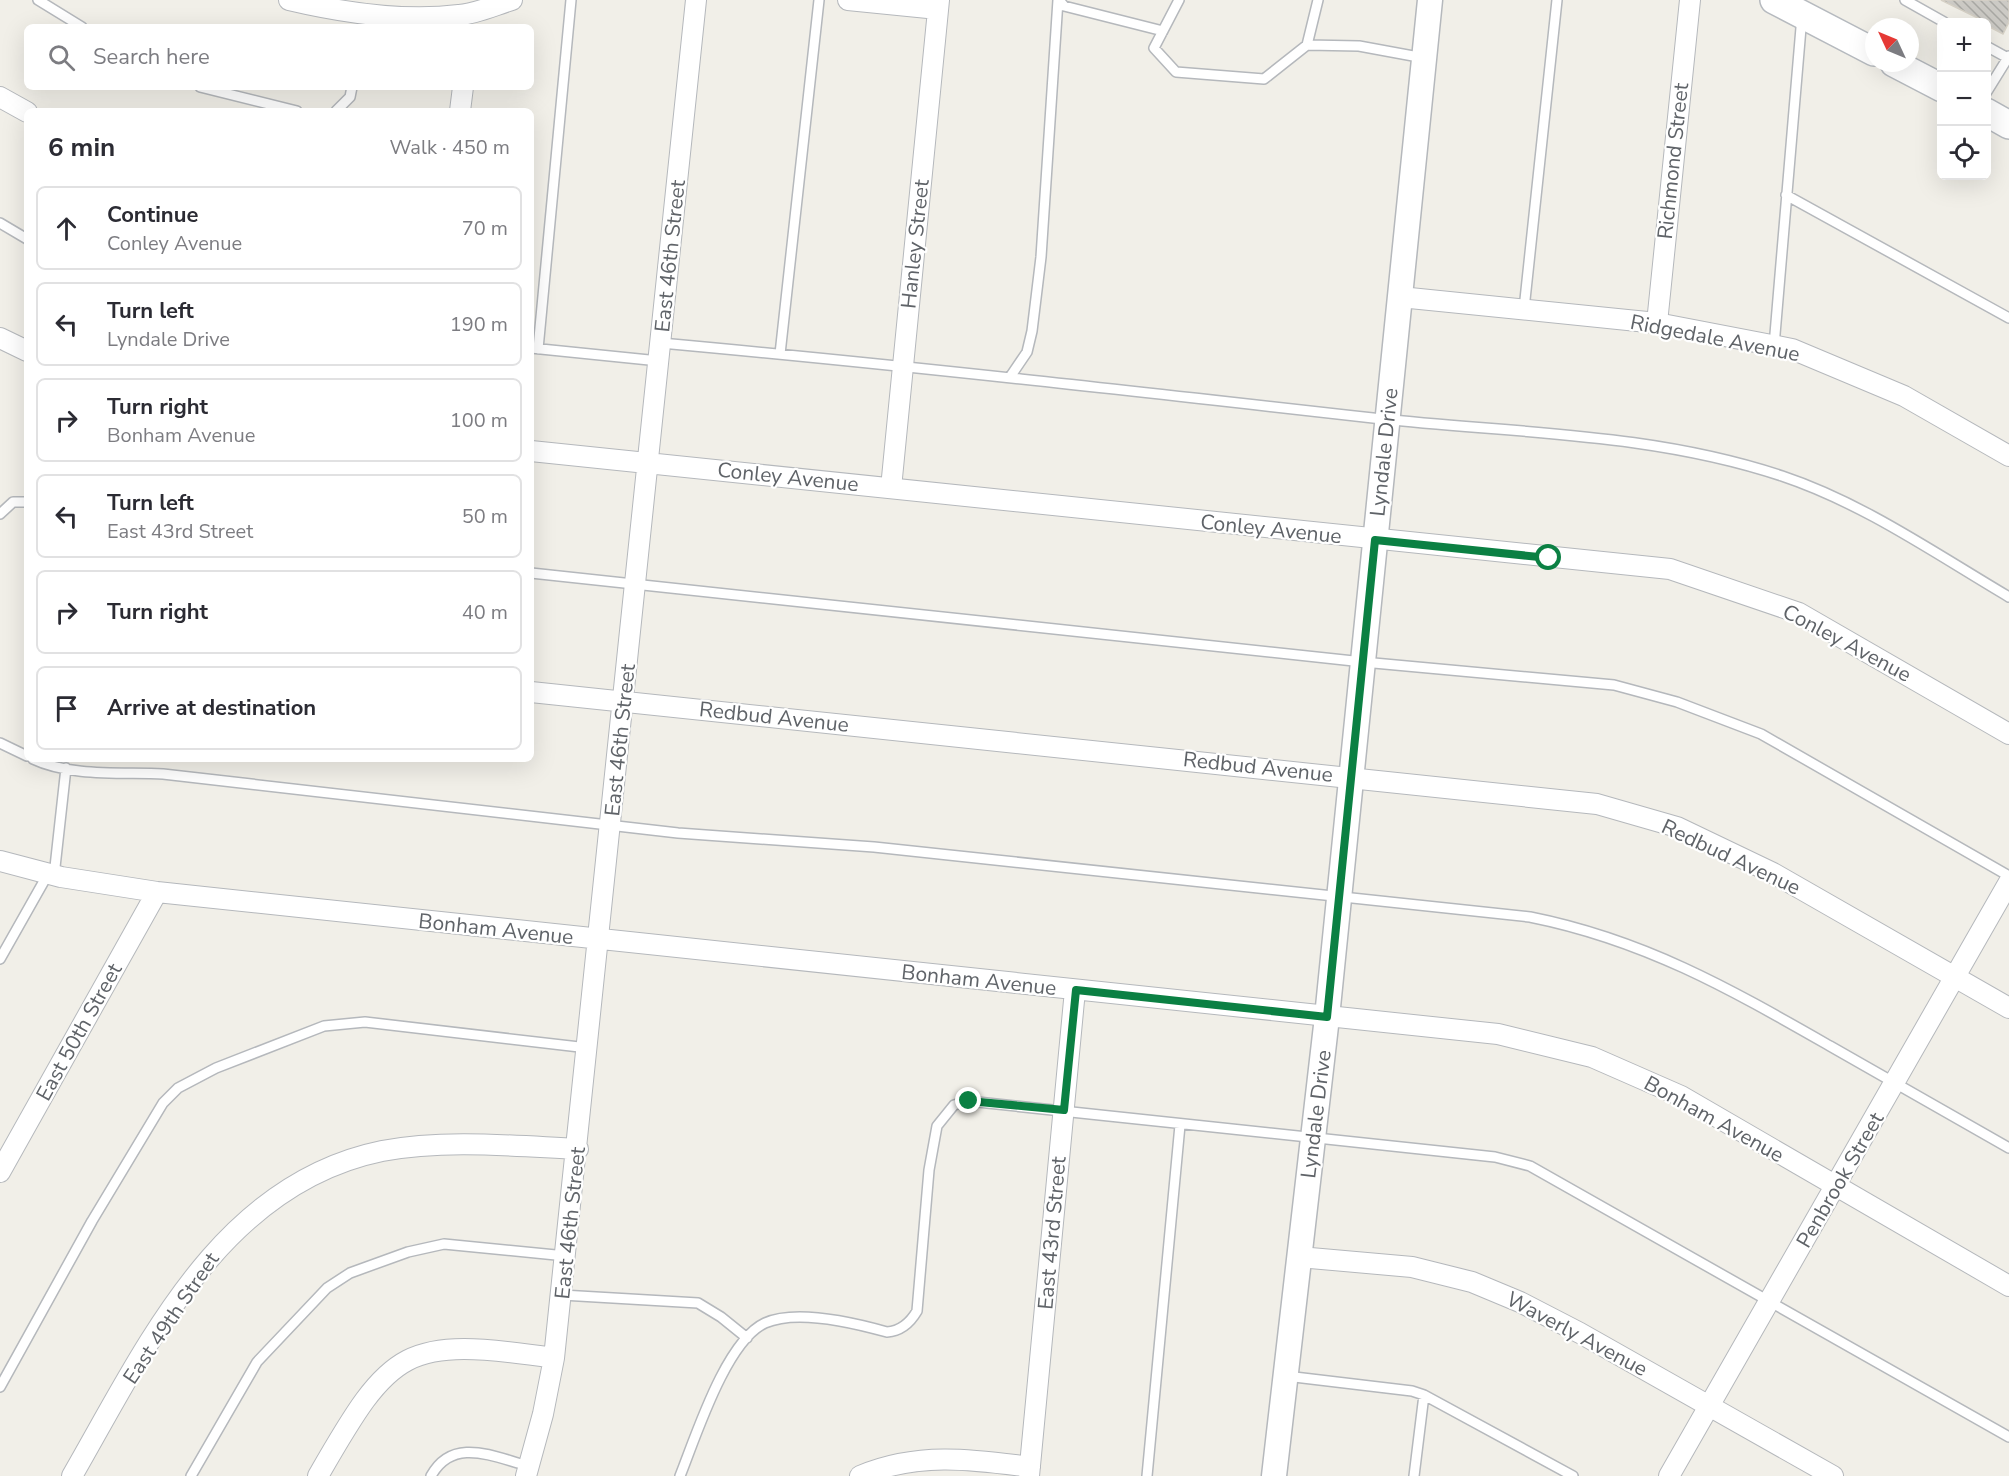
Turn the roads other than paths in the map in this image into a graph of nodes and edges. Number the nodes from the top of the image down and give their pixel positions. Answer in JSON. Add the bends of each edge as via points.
{"nodes":[{"id":1,"x":38,"y":0,"type":"edge"},
{"id":2,"x":290,"y":0,"type":"edge"},
{"id":3,"x":512,"y":0,"type":"edge"},
{"id":4,"x":571,"y":0,"type":"edge"},
{"id":5,"x":696,"y":0,"type":"edge"},
{"id":6,"x":819,"y":0,"type":"edge"},
{"id":7,"x":848,"y":0,"type":"edge"},
{"id":8,"x":1058,"y":0,"type":"edge"},
{"id":9,"x":1179,"y":0,"type":"edge"},
{"id":10,"x":1318,"y":0,"type":"edge"},
{"id":11,"x":1430,"y":0,"type":"edge"},
{"id":12,"x":1557,"y":0,"type":"edge"},
{"id":13,"x":1690,"y":0,"type":"edge"},
{"id":14,"x":1774,"y":0,"type":"edge"},
{"id":15,"x":1905,"y":0,"type":"edge"},
{"id":16,"x":938,"y":5,"type":"edge"},
{"id":17,"x":1802,"y":15,"type":"junction"},
{"id":18,"x":1937,"y":18,"type":"edge"},
{"id":19,"x":359,"y":20,"type":"edge"},
{"id":20,"x":461,"y":21,"type":"edge"},
{"id":21,"x":77,"y":24,"type":"edge"},
{"id":22,"x":1163,"y":31,"type":"junction"},
{"id":23,"x":1307,"y":45,"type":"junction"},
{"id":24,"x":1865,"y":47,"type":"edge"},
{"id":25,"x":1991,"y":48,"type":"edge"},
{"id":26,"x":2008,"y":57,"type":"edge"},
{"id":27,"x":1424,"y":58,"type":"junction"},
{"id":28,"x":1911,"y":72,"type":"edge"},
{"id":29,"x":1991,"y":85,"type":"edge"},
{"id":30,"x":1937,"y":86,"type":"edge"},
{"id":31,"x":212,"y":90,"type":"edge"},
{"id":32,"x":351,"y":90,"type":"edge"},
{"id":33,"x":463,"y":90,"type":"edge"},
{"id":34,"x":0,"y":97,"type":"edge"},
{"id":35,"x":285,"y":108,"type":"edge"},
{"id":36,"x":339,"y":108,"type":"edge"},
{"id":37,"x":460,"y":108,"type":"edge"},
{"id":38,"x":24,"y":110,"type":"edge"},
{"id":39,"x":1991,"y":115,"type":"edge"},
{"id":40,"x":2009,"y":125,"type":"edge"},
{"id":41,"x":1786,"y":195,"type":"junction"},
{"id":42,"x":0,"y":223,"type":"edge"},
{"id":43,"x":24,"y":236,"type":"edge"},
{"id":44,"x":1400,"y":297,"type":"junction"},
{"id":45,"x":1524,"y":309,"type":"junction"},
{"id":46,"x":2009,"y":318,"type":"edge"},
{"id":47,"x":1657,"y":323,"type":"junction"},
{"id":48,"x":0,"y":338,"type":"edge"},
{"id":49,"x":1774,"y":346,"type":"junction"},
{"id":50,"x":534,"y":348,"type":"edge"},
{"id":51,"x":24,"y":350,"type":"edge"},
{"id":52,"x":660,"y":352,"type":"junction"},
{"id":53,"x":780,"y":354,"type":"junction"},
{"id":54,"x":903,"y":365,"type":"junction"},
{"id":55,"x":1010,"y":377,"type":"junction"},
{"id":56,"x":1387,"y":419,"type":"junction"},
{"id":57,"x":534,"y":451,"type":"edge"},
{"id":58,"x":2009,"y":456,"type":"edge"},
{"id":59,"x":648,"y":462,"type":"junction"},
{"id":60,"x":891,"y":488,"type":"junction"},
{"id":61,"x":24,"y":502,"type":"edge"},
{"id":62,"x":0,"y":514,"type":"edge"},
{"id":63,"x":1375,"y":540,"type":"junction"},
{"id":64,"x":534,"y":573,"type":"edge"},
{"id":65,"x":636,"y":583,"type":"junction"},
{"id":66,"x":2009,"y":597,"type":"edge"},
{"id":67,"x":1363,"y":662,"type":"junction"},
{"id":68,"x":534,"y":692,"type":"edge"},
{"id":69,"x":624,"y":701,"type":"junction"},
{"id":70,"x":2009,"y":734,"type":"edge"},
{"id":71,"x":0,"y":743,"type":"edge"},
{"id":72,"x":24,"y":755,"type":"edge"},
{"id":73,"x":44,"y":762,"type":"edge"},
{"id":74,"x":66,"y":768,"type":"junction"},
{"id":75,"x":1351,"y":776,"type":"junction"},
{"id":76,"x":611,"y":825,"type":"junction"},
{"id":77,"x":0,"y":861,"type":"edge"},
{"id":78,"x":51,"y":875,"type":"junction"},
{"id":79,"x":2009,"y":876,"type":"edge"},
{"id":80,"x":2009,"y":882,"type":"edge"},
{"id":81,"x":158,"y":892,"type":"junction"},
{"id":82,"x":1339,"y":897,"type":"junction"},
{"id":83,"x":599,"y":940,"type":"junction"},
{"id":84,"x":0,"y":959,"type":"edge"},
{"id":85,"x":1955,"y":977,"type":"junction"},
{"id":86,"x":1076,"y":990,"type":"junction"},
{"id":87,"x":2009,"y":1008,"type":"edge"},
{"id":88,"x":1327,"y":1017,"type":"junction"},
{"id":89,"x":588,"y":1048,"type":"junction"},
{"id":90,"x":1895,"y":1083,"type":"junction"},
{"id":91,"x":1064,"y":1110,"type":"junction"},
{"id":92,"x":1180,"y":1125,"type":"junction"},
{"id":93,"x":1313,"y":1138,"type":"junction"},
{"id":94,"x":2009,"y":1148,"type":"edge"},
{"id":95,"x":578,"y":1149,"type":"junction"},
{"id":96,"x":0,"y":1172,"type":"edge"},
{"id":97,"x":1836,"y":1186,"type":"junction"},
{"id":98,"x":566,"y":1256,"type":"junction"},
{"id":99,"x":1299,"y":1257,"type":"junction"},
{"id":100,"x":2009,"y":1286,"type":"edge"},
{"id":101,"x":562,"y":1295,"type":"junction"},
{"id":102,"x":1771,"y":1301,"type":"junction"},
{"id":103,"x":747,"y":1338,"type":"junction"},
{"id":104,"x":554,"y":1358,"type":"junction"},
{"id":105,"x":1286,"y":1376,"type":"junction"},
{"id":106,"x":0,"y":1387,"type":"edge"},
{"id":107,"x":1424,"y":1395,"type":"junction"},
{"id":108,"x":1711,"y":1406,"type":"junction"},
{"id":109,"x":2009,"y":1437,"type":"edge"},
{"id":110,"x":527,"y":1471,"type":"edge"},
{"id":111,"x":1030,"y":1472,"type":"edge"},
{"id":112,"x":72,"y":1476,"type":"edge"},
{"id":113,"x":191,"y":1476,"type":"edge"},
{"id":114,"x":318,"y":1476,"type":"edge"},
{"id":115,"x":431,"y":1476,"type":"edge"},
{"id":116,"x":680,"y":1476,"type":"edge"},
{"id":117,"x":860,"y":1476,"type":"edge"},
{"id":118,"x":1147,"y":1476,"type":"edge"},
{"id":119,"x":1274,"y":1476,"type":"edge"},
{"id":120,"x":1414,"y":1476,"type":"edge"},
{"id":121,"x":1573,"y":1476,"type":"edge"},
{"id":122,"x":1669,"y":1476,"type":"edge"},
{"id":123,"x":1833,"y":1476,"type":"edge"}],
"edges":[{"from":1,"to":21,"type":"lane"},
{"from":2,"to":19,"type":"street"},
{"from":3,"to":20,"type":"street"},
{"from":4,"to":50,"type":"lane"},
{"from":5,"to":52,"type":"street","name":"East 46th Street"},
{"from":6,"to":53,"type":"lane"},
{"from":7,"to":16,"type":"street"},
{"from":8,"to":22,"type":"lane","via":[[1064,6]]},
{"from":8,"to":55,"type":"lane","via":[[1041,256],[1032,331],[1027,352]]},
{"from":9,"to":22,"type":"lane"},
{"from":10,"to":23,"type":"lane"},
{"from":11,"to":27,"type":"street","name":"Lyndale Drive"},
{"from":12,"to":45,"type":"lane"},
{"from":13,"to":47,"type":"street","name":"Richmond Street"},
{"from":14,"to":17,"type":"main road"},
{"from":15,"to":18,"type":"lane"},
{"from":16,"to":54,"type":"street","name":"Hanley Street"},
{"from":17,"to":24,"type":"main road"},
{"from":17,"to":41,"type":"lane"},
{"from":19,"to":20,"type":"street"},
{"from":22,"to":23,"type":"lane","via":[[1154,48],[1176,72],[1264,80]]},
{"from":23,"to":27,"type":"lane","via":[[1359,46]]},
{"from":25,"to":26,"type":"lane"},
{"from":26,"to":29,"type":"lane"},
{"from":27,"to":44,"type":"street","name":"Lyndale Drive"},
{"from":28,"to":30,"type":"main road"},
{"from":31,"to":35,"type":"lane"},
{"from":32,"to":36,"type":"lane"},
{"from":33,"to":37,"type":"street"},
{"from":34,"to":38,"type":"street"},
{"from":39,"to":40,"type":"main road"},
{"from":41,"to":46,"type":"lane"},
{"from":41,"to":49,"type":"lane"},
{"from":42,"to":43,"type":"lane"},
{"from":44,"to":45,"type":"street","name":"Ridgedale Avenue"},
{"from":44,"to":56,"type":"street","name":"Lyndale Drive"},
{"from":45,"to":47,"type":"street","name":"Ridgedale Avenue"},
{"from":47,"to":49,"type":"street","name":"Ridgedale Avenue"},
{"from":48,"to":51,"type":"street"},
{"from":49,"to":58,"type":"street","name":"Ridgedale Avenue","via":[[1792,349],[1904,396]]},
{"from":50,"to":52,"type":"lane"},
{"from":52,"to":53,"type":"lane"},
{"from":52,"to":59,"type":"street","name":"East 46th Street"},
{"from":53,"to":54,"type":"lane"},
{"from":54,"to":55,"type":"lane"},
{"from":54,"to":60,"type":"street","name":"Hanley Street"},
{"from":55,"to":56,"type":"lane"},
{"from":56,"to":63,"type":"street","name":"Lyndale Drive"},
{"from":56,"to":66,"type":"lane","via":[[1676,448],[1735,462],[1783,476],[1837,499]]},
{"from":57,"to":59,"type":"street","name":"Conley Avenue"},
{"from":59,"to":60,"type":"street","name":"Conley Avenue"},
{"from":59,"to":65,"type":"street","name":"East 46th Street"},
{"from":60,"to":63,"type":"street","name":"Conley Avenue"},
{"from":61,"to":62,"type":"lane","via":[[13,502]]},
{"from":63,"to":67,"type":"street","name":"Lyndale Drive"},
{"from":63,"to":70,"type":"street","name":"Conley Avenue","via":[[1670,569],[1799,613]]},
{"from":64,"to":65,"type":"lane"},
{"from":65,"to":67,"type":"lane"},
{"from":65,"to":69,"type":"street","name":"East 46th Street"},
{"from":67,"to":75,"type":"street","name":"Lyndale Drive"},
{"from":67,"to":79,"type":"lane","via":[[1614,685],[1677,702],[1761,734]]},
{"from":68,"to":69,"type":"street","name":"Redbud Avenue"},
{"from":69,"to":75,"type":"street","name":"Redbud Avenue"},
{"from":69,"to":76,"type":"street","name":"East 46th Street"},
{"from":71,"to":72,"type":"lane"},
{"from":73,"to":74,"type":"lane"},
{"from":74,"to":76,"type":"lane","via":[[163,774]]},
{"from":74,"to":78,"type":"lane"},
{"from":75,"to":82,"type":"street","name":"Lyndale Drive"},
{"from":75,"to":85,"type":"street","name":"Redbud Avenue","via":[[1597,804],[1677,827],[1773,873]]},
{"from":76,"to":82,"type":"lane","via":[[874,847]]},
{"from":76,"to":83,"type":"street","name":"East 46th Street"},
{"from":77,"to":78,"type":"street","name":"Bonham Avenue"},
{"from":78,"to":81,"type":"street","name":"Bonham Avenue"},
{"from":78,"to":84,"type":"lane"},
{"from":80,"to":85,"type":"street","name":"Penbrook Street"},
{"from":81,"to":83,"type":"street","name":"Bonham Avenue"},
{"from":81,"to":96,"type":"street","name":"East 50th Street"},
{"from":82,"to":88,"type":"street","name":"Lyndale Drive"},
{"from":82,"to":90,"type":"lane","via":[[1530,917],[1606,936],[1660,955],[1751,1001]]},
{"from":83,"to":86,"type":"street","name":"Bonham Avenue"},
{"from":83,"to":89,"type":"street","name":"East 46th Street"},
{"from":85,"to":87,"type":"street","name":"Redbud Avenue"},
{"from":85,"to":90,"type":"street","name":"Penbrook Street"},
{"from":86,"to":88,"type":"street","name":"Bonham Avenue"},
{"from":86,"to":91,"type":"street","name":"East 43rd Street"},
{"from":88,"to":93,"type":"street","name":"Lyndale Drive"},
{"from":88,"to":97,"type":"street","name":"Bonham Avenue","via":[[1498,1034],[1592,1057],[1681,1096]]},
{"from":89,"to":95,"type":"street","name":"East 46th Street"},
{"from":89,"to":106,"type":"lane","via":[[365,1022],[324,1026],[216,1068],[178,1088],[163,1103],[98,1211]]},
{"from":90,"to":94,"type":"lane"},
{"from":90,"to":97,"type":"street","name":"Penbrook Street"},
{"from":91,"to":92,"type":"lane"},
{"from":91,"to":103,"type":"lane","via":[[969,1101],[954,1105],[942,1118],[929,1170],[917,1311],[909,1323],[887,1332],[806,1317],[784,1317],[764,1323]]},
{"from":91,"to":111,"type":"street","name":"East 43rd Street"},
{"from":92,"to":93,"type":"lane"},
{"from":92,"to":118,"type":"lane"},
{"from":93,"to":99,"type":"street","name":"Lyndale Drive"},
{"from":93,"to":102,"type":"lane","via":[[1495,1157],[1530,1166]]},
{"from":95,"to":98,"type":"street","name":"East 46th Street"},
{"from":95,"to":112,"type":"street","name":"East 49th Street","via":[[484,1145],[384,1151],[347,1160],[285,1189],[232,1232],[189,1283]]},
{"from":97,"to":100,"type":"street","name":"Bonham Avenue"},
{"from":97,"to":102,"type":"street","name":"Penbrook Street"},
{"from":98,"to":101,"type":"street","name":"East 46th Street"},
{"from":98,"to":113,"type":"lane","via":[[444,1244],[350,1273],[327,1288],[257,1362]]},
{"from":99,"to":105,"type":"street","name":"Lyndale Drive"},
{"from":99,"to":108,"type":"street","name":"Waverly Avenue","via":[[1412,1268],[1472,1282],[1580,1333]]},
{"from":101,"to":103,"type":"lane","via":[[698,1303]]},
{"from":101,"to":104,"type":"street","name":"East 46th Street"},
{"from":102,"to":108,"type":"street","name":"Penbrook Street"},
{"from":102,"to":109,"type":"lane"},
{"from":103,"to":116,"type":"lane","via":[[717,1384]]},
{"from":104,"to":110,"type":"street","name":"East 46th Street"},
{"from":104,"to":114,"type":"street","via":[[495,1350],[444,1349],[401,1362],[369,1392]]},
{"from":105,"to":107,"type":"lane","via":[[1412,1390]]},
{"from":105,"to":119,"type":"street","name":"Lyndale Drive"},
{"from":107,"to":120,"type":"lane"},
{"from":107,"to":121,"type":"lane"},
{"from":108,"to":122,"type":"street","name":"Penbrook Street"},
{"from":108,"to":123,"type":"street","name":"Waverly Avenue"},
{"from":110,"to":115,"type":"lane","via":[[475,1453],[456,1452],[442,1458]]},
{"from":111,"to":117,"type":"street","via":[[930,1458],[881,1467]]}]}
